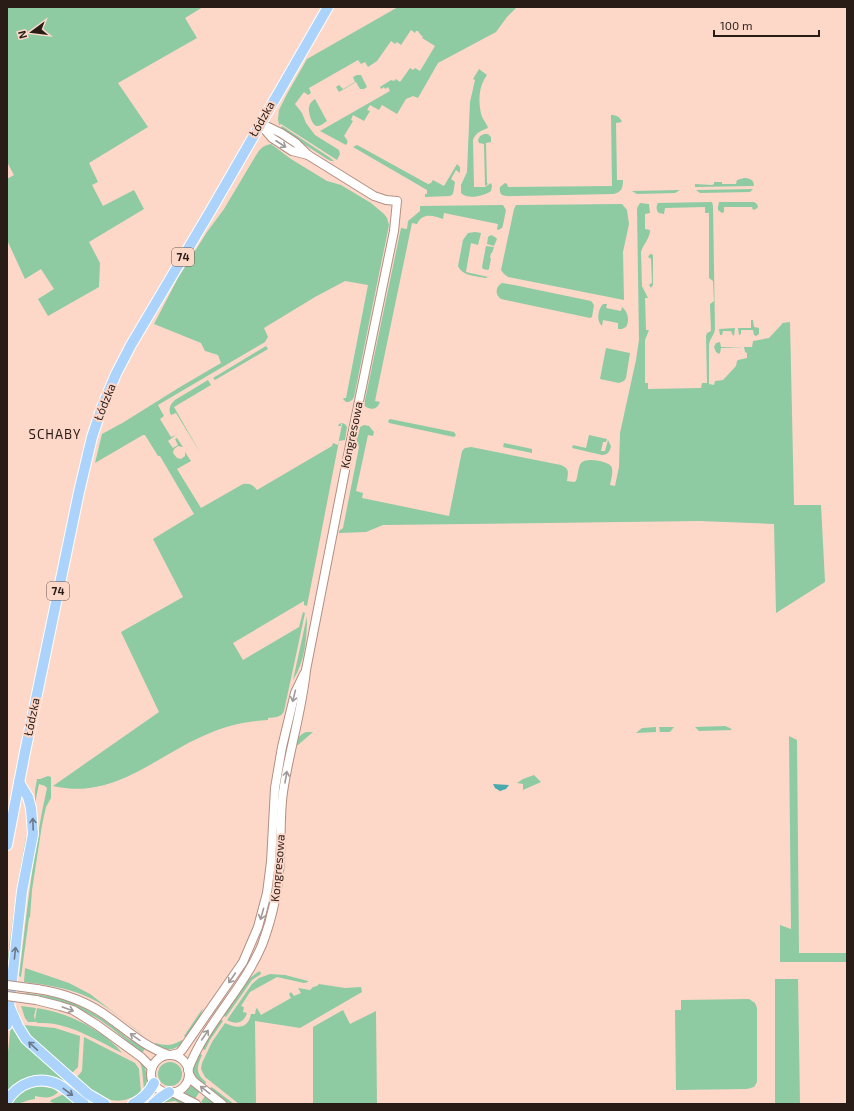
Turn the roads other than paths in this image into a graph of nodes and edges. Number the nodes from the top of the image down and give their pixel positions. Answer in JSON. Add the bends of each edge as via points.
{"nodes":[{"id":1,"x":328,"y":7,"type":"edge"},
{"id":2,"x":260,"y":123,"type":"junction"},
{"id":3,"x":306,"y":670,"type":"junction"},
{"id":4,"x":19,"y":782,"type":"junction"},
{"id":5,"x":16,"y":798,"type":"junction"},
{"id":6,"x":7,"y":817,"type":"edge"},
{"id":7,"x":7,"y":845,"type":"edge"},
{"id":8,"x":7,"y":985,"type":"edge"},
{"id":9,"x":8,"y":1001,"type":"edge"},
{"id":10,"x":7,"y":1025,"type":"edge"},
{"id":11,"x":170,"y":1055,"type":"junction"},
{"id":12,"x":152,"y":1068,"type":"junction"},
{"id":13,"x":188,"y":1072,"type":"junction"},
{"id":14,"x":154,"y":1083,"type":"junction"},
{"id":15,"x":170,"y":1092,"type":"junction"},
{"id":16,"x":84,"y":1100,"type":"edge"},
{"id":17,"x":7,"y":1101,"type":"edge"},
{"id":18,"x":105,"y":1104,"type":"edge"},
{"id":19,"x":133,"y":1104,"type":"edge"},
{"id":20,"x":153,"y":1104,"type":"edge"},
{"id":21,"x":196,"y":1104,"type":"edge"},
{"id":22,"x":222,"y":1104,"type":"edge"}],
"edges":[{"from":1,"to":2,"type":"main road","name":"Łódzka","number":"74"},
{"from":2,"to":3,"type":"street","name":"Kongresowa","via":[[296,142],[308,155],[380,199],[397,201],[394,231]]},
{"from":2,"to":4,"type":"main road","name":"Łódzka","number":"74","via":[[131,345],[96,422],[77,499]]},
{"from":3,"to":11,"type":"street","name":"Kongresowa","one_way":true,"via":[[295,693],[282,747],[274,793],[267,893],[258,927],[234,976],[182,1050]]},
{"from":13,"to":3,"type":"street","name":"Kongresowa","one_way":true,"via":[[203,1039],[258,954],[273,913],[278,889],[283,795]]},
{"from":4,"to":5,"type":"main road","name":"Łódzka","number":"74"},
{"from":9,"to":4,"type":"main road","one_way":true,"via":[[22,891],[33,834],[31,808]]},
{"from":5,"to":6,"type":"main road"},
{"from":5,"to":7,"type":"main road","name":"Łódzka","number":"74"},
{"from":11,"to":8,"type":"street","one_way":true,"bridge":true,"via":[[158,1052],[143,1043],[89,1005],[61,994]]},
{"from":9,"to":10,"type":"main road"},
{"from":9,"to":12,"type":"street","one_way":true,"bridge":true,"via":[[36,1000],[73,1010],[141,1057]]},
{"from":16,"to":9,"type":"main road","one_way":true,"via":[[62,1072],[26,1039]]},
{"from":11,"to":12,"type":"street","via":[[160,1058]]},
{"from":11,"to":13,"type":"street","via":[[182,1060]]},
{"from":12,"to":14,"type":"street"},
{"from":13,"to":15,"type":"street","via":[[185,1085],[180,1090]]},
{"from":22,"to":13,"type":"street","one_way":true,"via":[[194,1081]]},
{"from":14,"to":15,"type":"street","via":[[158,1089]]},
{"from":14,"to":19,"type":"main road","via":[[143,1098]]},
{"from":15,"to":20,"type":"main road"},
{"from":15,"to":21,"type":"street"},
{"from":17,"to":16,"type":"main road","one_way":true,"via":[[19,1087],[40,1080],[54,1083]]},
{"from":16,"to":18,"type":"main road"}]}
